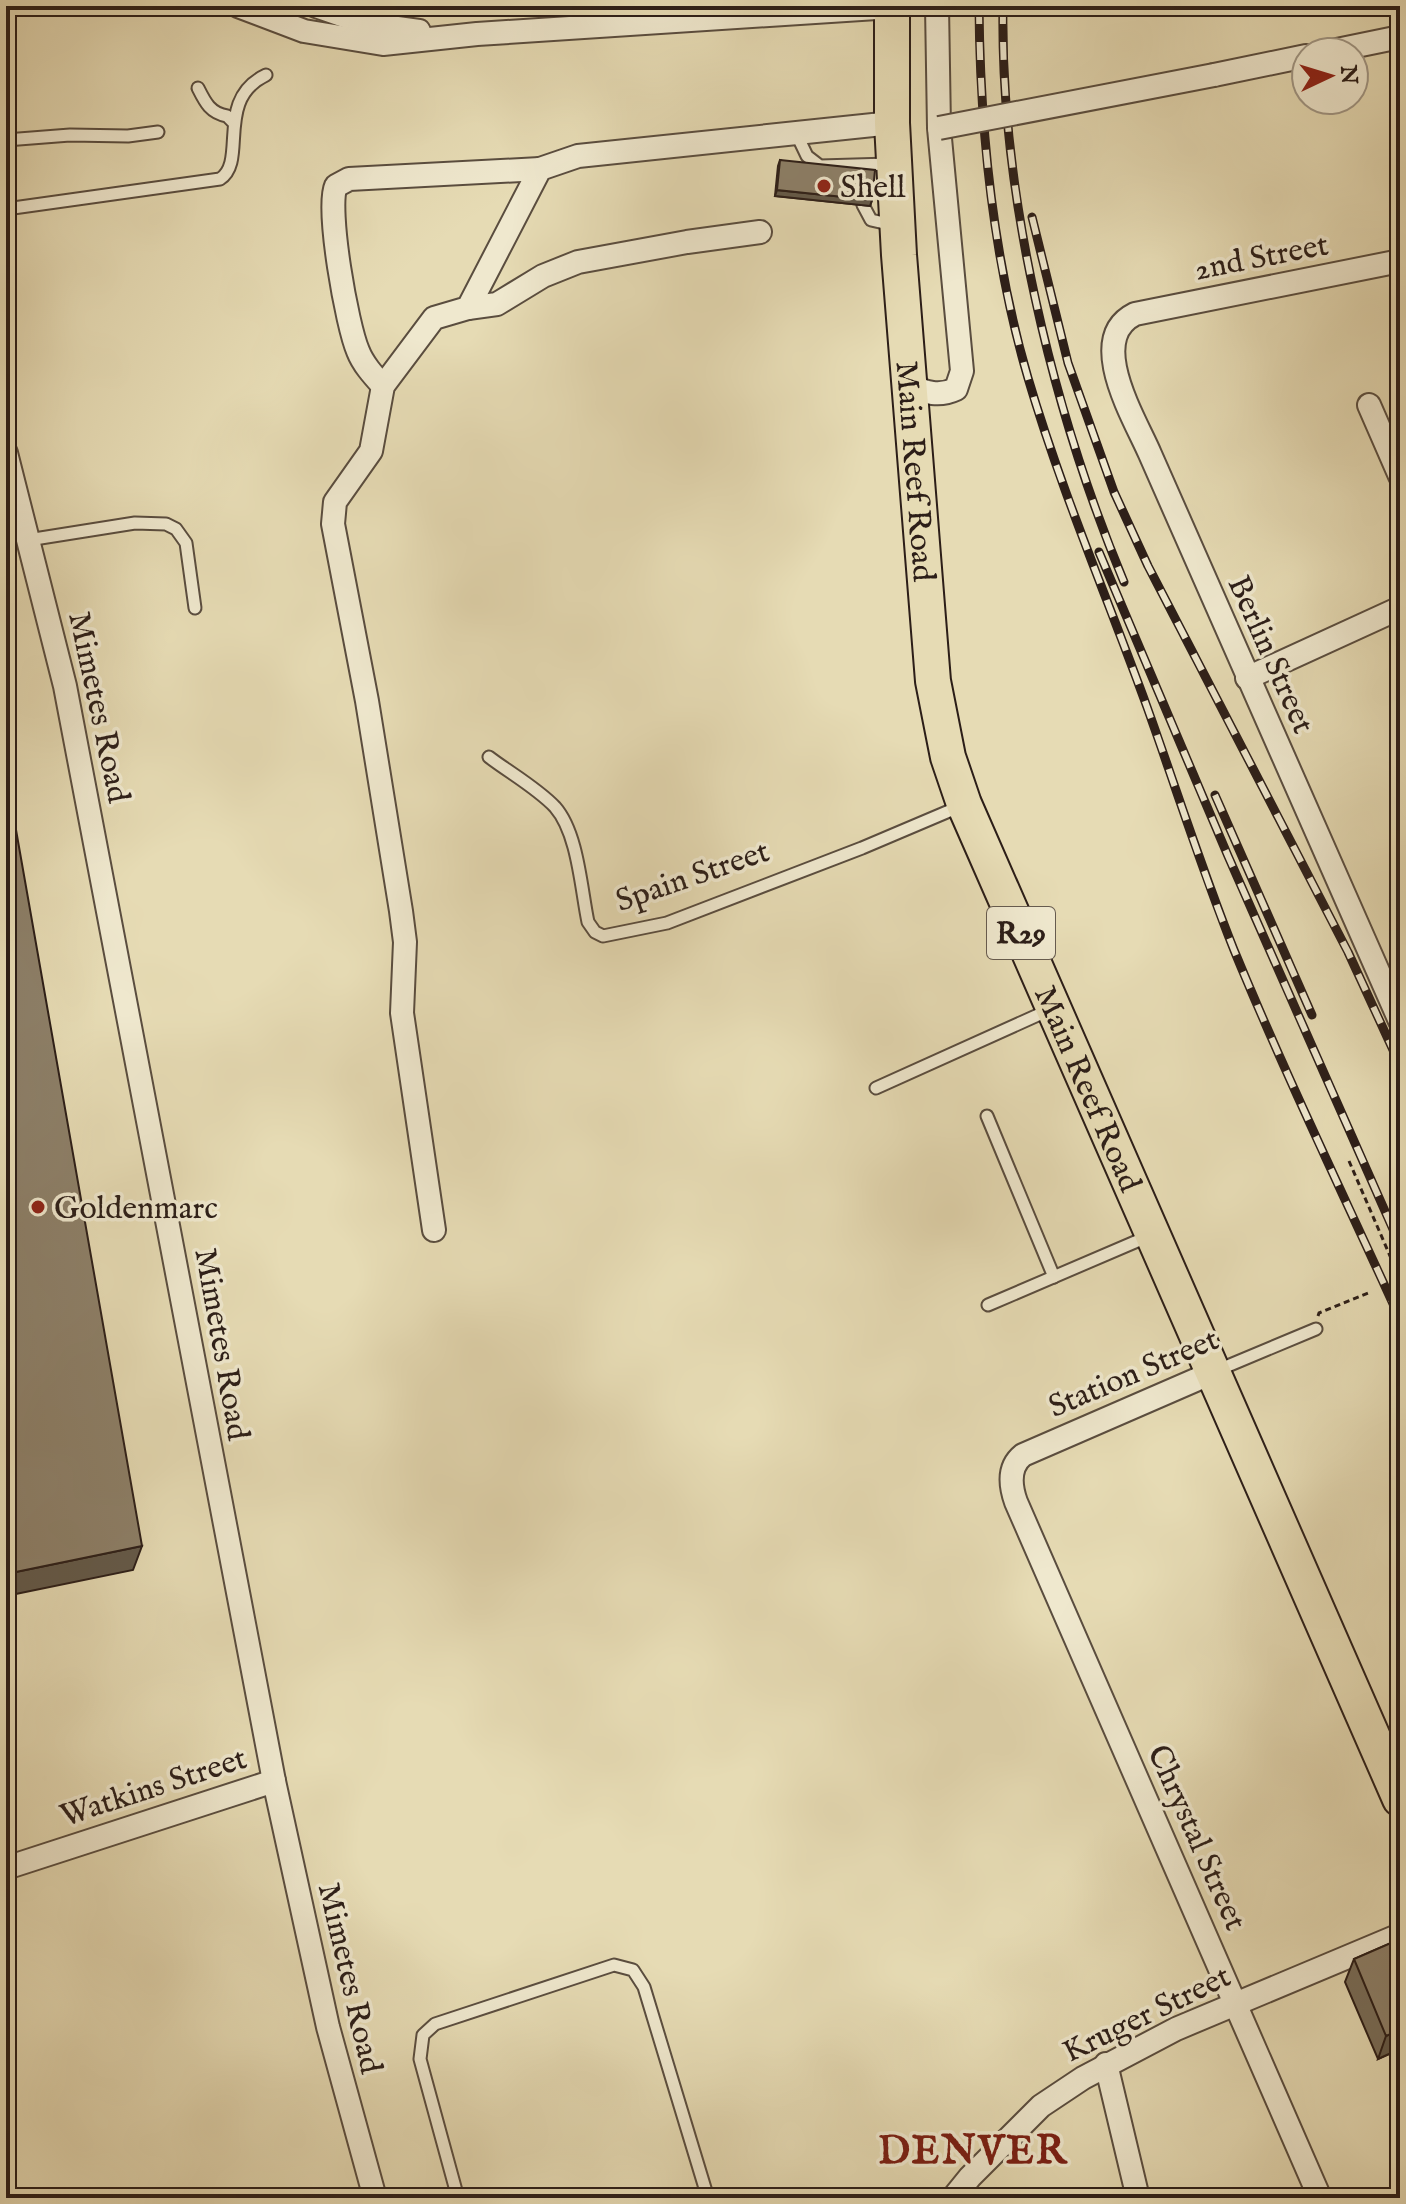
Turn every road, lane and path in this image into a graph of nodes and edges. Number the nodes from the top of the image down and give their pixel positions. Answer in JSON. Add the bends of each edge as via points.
{"nodes":[{"id":1,"x":316,"y":6,"type":"edge"},
{"id":2,"x":892,"y":6,"type":"edge"},
{"id":3,"x":937,"y":6,"type":"edge"},
{"id":4,"x":245,"y":8,"type":"edge"},
{"id":5,"x":477,"y":34,"type":"junction"},
{"id":6,"x":1400,"y":37,"type":"edge"},
{"id":7,"x":1370,"y":43,"type":"edge"},
{"id":8,"x":1290,"y":59,"type":"edge"},
{"id":9,"x":266,"y":75,"type":"dead end"},
{"id":10,"x":198,"y":88,"type":"dead end"},
{"id":11,"x":233,"y":122,"type":"junction"},
{"id":12,"x":892,"y":123,"type":"junction"},
{"id":13,"x":939,"y":128,"type":"junction"},
{"id":14,"x":158,"y":132,"type":"dead end"},
{"id":15,"x":796,"y":133,"type":"junction"},
{"id":16,"x":6,"y":140,"type":"edge"},
{"id":17,"x":894,"y":163,"type":"junction"},
{"id":18,"x":540,"y":169,"type":"junction"},
{"id":19,"x":863,"y":205,"type":"edge"},
{"id":20,"x":6,"y":209,"type":"edge"},
{"id":21,"x":897,"y":226,"type":"junction"},
{"id":22,"x":760,"y":232,"type":"dead end"},
{"id":23,"x":1400,"y":261,"type":"edge"},
{"id":24,"x":468,"y":308,"type":"junction"},
{"id":25,"x":1135,"y":314,"type":"joint"},
{"id":26,"x":909,"y":385,"type":"junction"},
{"id":27,"x":383,"y":386,"type":"junction"},
{"id":28,"x":1369,"y":405,"type":"dead end"},
{"id":29,"x":6,"y":453,"type":"edge"},
{"id":30,"x":1400,"y":476,"type":"edge"},
{"id":31,"x":28,"y":540,"type":"junction"},
{"id":32,"x":195,"y":608,"type":"dead end"},
{"id":33,"x":1400,"y":608,"type":"edge"},
{"id":34,"x":1247,"y":678,"type":"junction"},
{"id":35,"x":489,"y":757,"type":"dead end"},
{"id":36,"x":964,"y":804,"type":"junction"},
{"id":37,"x":1053,"y":1008,"type":"junction"},
{"id":38,"x":1400,"y":1021,"type":"edge"},
{"id":39,"x":876,"y":1088,"type":"dead end"},
{"id":40,"x":987,"y":1116,"type":"dead end"},
{"id":41,"x":1391,"y":1141,"type":"dead end"},
{"id":42,"x":1349,"y":1161,"type":"dead end"},
{"id":43,"x":1400,"y":1162,"type":"edge"},
{"id":44,"x":434,"y":1230,"type":"dead end"},
{"id":45,"x":1153,"y":1234,"type":"junction"},
{"id":46,"x":1054,"y":1277,"type":"junction"},
{"id":47,"x":1400,"y":1279,"type":"edge"},
{"id":48,"x":1368,"y":1293,"type":"dead end"},
{"id":49,"x":988,"y":1305,"type":"dead end"},
{"id":50,"x":1316,"y":1329,"type":"joint"},
{"id":51,"x":1214,"y":1372,"type":"junction"},
{"id":52,"x":1016,"y":1502,"type":"joint"},
{"id":53,"x":274,"y":1781,"type":"junction"},
{"id":54,"x":1400,"y":1799,"type":"edge"},
{"id":55,"x":6,"y":1868,"type":"edge"},
{"id":56,"x":1400,"y":1935,"type":"edge"},
{"id":57,"x":1236,"y":2003,"type":"junction"},
{"id":58,"x":1106,"y":2064,"type":"junction"},
{"id":59,"x":375,"y":2198,"type":"edge"},
{"id":60,"x":458,"y":2198,"type":"edge"},
{"id":61,"x":708,"y":2198,"type":"edge"},
{"id":62,"x":953,"y":2198,"type":"edge"},
{"id":63,"x":1138,"y":2198,"type":"edge"},
{"id":64,"x":1320,"y":2198,"type":"edge"}],
"edges":[{"from":1,"to":5,"type":"street","via":[[388,28]]},
{"from":2,"to":5,"type":"street"},
{"from":2,"to":12,"type":"main road","name":"Main Reef Road","number":"R29"},
{"from":3,"to":13,"type":"street"},
{"from":4,"to":5,"type":"street","via":[[304,31],[366,43]]},
{"from":6,"to":7,"type":"street"},
{"from":8,"to":13,"type":"street","bridge":true},
{"from":9,"to":11,"type":"lane","via":[[248,87]]},
{"from":10,"to":11,"type":"lane","via":[[207,106]]},
{"from":11,"to":20,"type":"lane","via":[[229,169],[220,179]]},
{"from":12,"to":15,"type":"street"},
{"from":12,"to":17,"type":"main road","name":"Main Reef Road","number":"R29"},
{"from":13,"to":26,"type":"street","via":[[962,371],[956,389],[947,393]]},
{"from":14,"to":16,"type":"lane"},
{"from":15,"to":17,"type":"lane","via":[[816,165],[858,170]]},
{"from":15,"to":18,"type":"street","via":[[578,156]]},
{"from":17,"to":21,"type":"main road","name":"Main Reef Road","number":"R29"},
{"from":18,"to":24,"type":"street"},
{"from":18,"to":27,"type":"street","via":[[349,179],[336,186],[333,207],[348,315],[359,355]]},
{"from":19,"to":21,"type":"lane","via":[[871,220]]},
{"from":21,"to":26,"type":"main road","name":"Main Reef Road","number":"R29"},
{"from":22,"to":24,"type":"street","via":[[578,262],[497,304]]},
{"from":23,"to":25,"type":"street","name":"2nd Street"},
{"from":24,"to":27,"type":"street","via":[[434,318]]},
{"from":25,"to":34,"type":"street","name":"Berlin Street","via":[[1114,341],[1117,379]]},
{"from":26,"to":36,"type":"main road","name":"Main Reef Road","number":"R29","via":[[933,681],[948,757]]},
{"from":27,"to":44,"type":"street","via":[[371,451],[338,495],[332,515],[401,911],[402,1013]]},
{"from":28,"to":30,"type":"street"},
{"from":29,"to":31,"type":"street","name":"Mimetes Road"},
{"from":31,"to":32,"type":"lane","via":[[151,521],[166,524],[186,543]]},
{"from":31,"to":53,"type":"street","name":"Mimetes Road","via":[[65,686]]},
{"from":33,"to":34,"type":"street"},
{"from":34,"to":38,"type":"street","name":"Berlin Street"},
{"from":35,"to":36,"type":"lane","name":"Spain Street","via":[[563,820],[588,922],[603,936],[667,923]]},
{"from":36,"to":37,"type":"main road","name":"Main Reef Road","number":"R29"},
{"from":37,"to":39,"type":"lane"},
{"from":37,"to":45,"type":"main road","name":"Main Reef Road","number":"R29"},
{"from":40,"to":46,"type":"lane"},
{"from":41,"to":43,"type":"path"},
{"from":42,"to":47,"type":"path"},
{"from":45,"to":46,"type":"lane"},
{"from":45,"to":51,"type":"main road","name":"Main Reef Road","number":"R29"},
{"from":46,"to":49,"type":"lane"},
{"from":48,"to":50,"type":"path","via":[[1319,1313]]},
{"from":50,"to":51,"type":"lane","name":"Station Street"},
{"from":51,"to":52,"type":"street","name":"Station Street","via":[[1023,1455],[1012,1470]]},
{"from":51,"to":54,"type":"main road","name":"Main Reef Road","number":"R29"},
{"from":52,"to":57,"type":"street","name":"Chrystal Street"},
{"from":53,"to":55,"type":"street","name":"Watkins Street"},
{"from":53,"to":59,"type":"street","name":"Mimetes Road","via":[[328,2027]]},
{"from":56,"to":57,"type":"street","name":"Kruger Street"},
{"from":57,"to":58,"type":"street","name":"Kruger Street"},
{"from":57,"to":64,"type":"street","name":"Chrystal Street"},
{"from":58,"to":62,"type":"street","name":"Kruger Street","via":[[1041,2106]]},
{"from":58,"to":63,"type":"street"},
{"from":60,"to":61,"type":"lane","via":[[420,2059],[423,2035],[435,2024],[614,1965],[633,1970],[644,1987]]}]}
